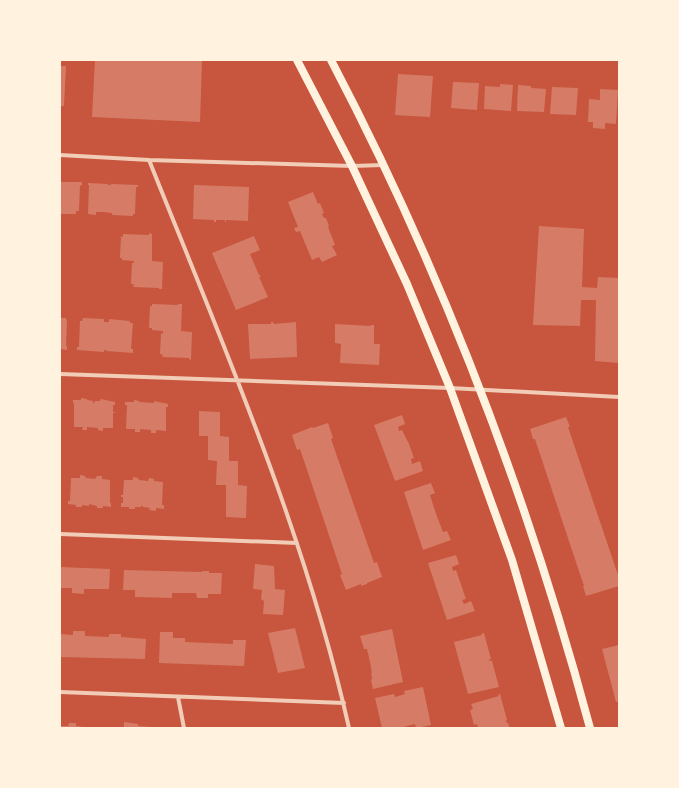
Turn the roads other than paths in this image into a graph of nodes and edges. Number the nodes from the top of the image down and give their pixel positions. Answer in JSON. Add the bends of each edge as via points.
{"nodes":[{"id":1,"x":297,"y":60,"type":"edge"},
{"id":2,"x":331,"y":60,"type":"edge"},
{"id":3,"x":60,"y":155,"type":"edge"},
{"id":4,"x":149,"y":160,"type":"junction"},
{"id":5,"x":383,"y":165,"type":"junction"},
{"id":6,"x":352,"y":166,"type":"junction"},
{"id":7,"x":60,"y":374,"type":"edge"},
{"id":8,"x":238,"y":381,"type":"junction"},
{"id":9,"x":450,"y":388,"type":"junction"},
{"id":10,"x":480,"y":390,"type":"junction"},
{"id":11,"x":619,"y":397,"type":"edge"},
{"id":12,"x":60,"y":534,"type":"edge"},
{"id":13,"x":297,"y":543,"type":"junction"},
{"id":14,"x":60,"y":692,"type":"edge"},
{"id":15,"x":178,"y":696,"type":"junction"},
{"id":16,"x":344,"y":703,"type":"junction"},
{"id":17,"x":184,"y":728,"type":"edge"},
{"id":18,"x":349,"y":728,"type":"edge"},
{"id":19,"x":561,"y":728,"type":"edge"},
{"id":20,"x":590,"y":728,"type":"edge"}],
"edges":[{"from":1,"to":6,"type":"main road"},
{"from":2,"to":5,"type":"main road"},
{"from":3,"to":4,"type":"street"},
{"from":4,"to":6,"type":"street"},
{"from":4,"to":8,"type":"street"},
{"from":5,"to":6,"type":"street"},
{"from":5,"to":10,"type":"main road","via":[[434,275]]},
{"from":6,"to":9,"type":"main road","via":[[407,284]]},
{"from":7,"to":8,"type":"street"},
{"from":8,"to":9,"type":"street"},
{"from":8,"to":13,"type":"street"},
{"from":9,"to":10,"type":"street"},
{"from":9,"to":19,"type":"main road","via":[[512,560]]},
{"from":10,"to":11,"type":"street"},
{"from":10,"to":20,"type":"main road","via":[[538,550]]},
{"from":12,"to":13,"type":"street"},
{"from":13,"to":16,"type":"street"},
{"from":14,"to":15,"type":"street"},
{"from":15,"to":16,"type":"street"},
{"from":15,"to":17,"type":"street"},
{"from":16,"to":18,"type":"street"}]}
